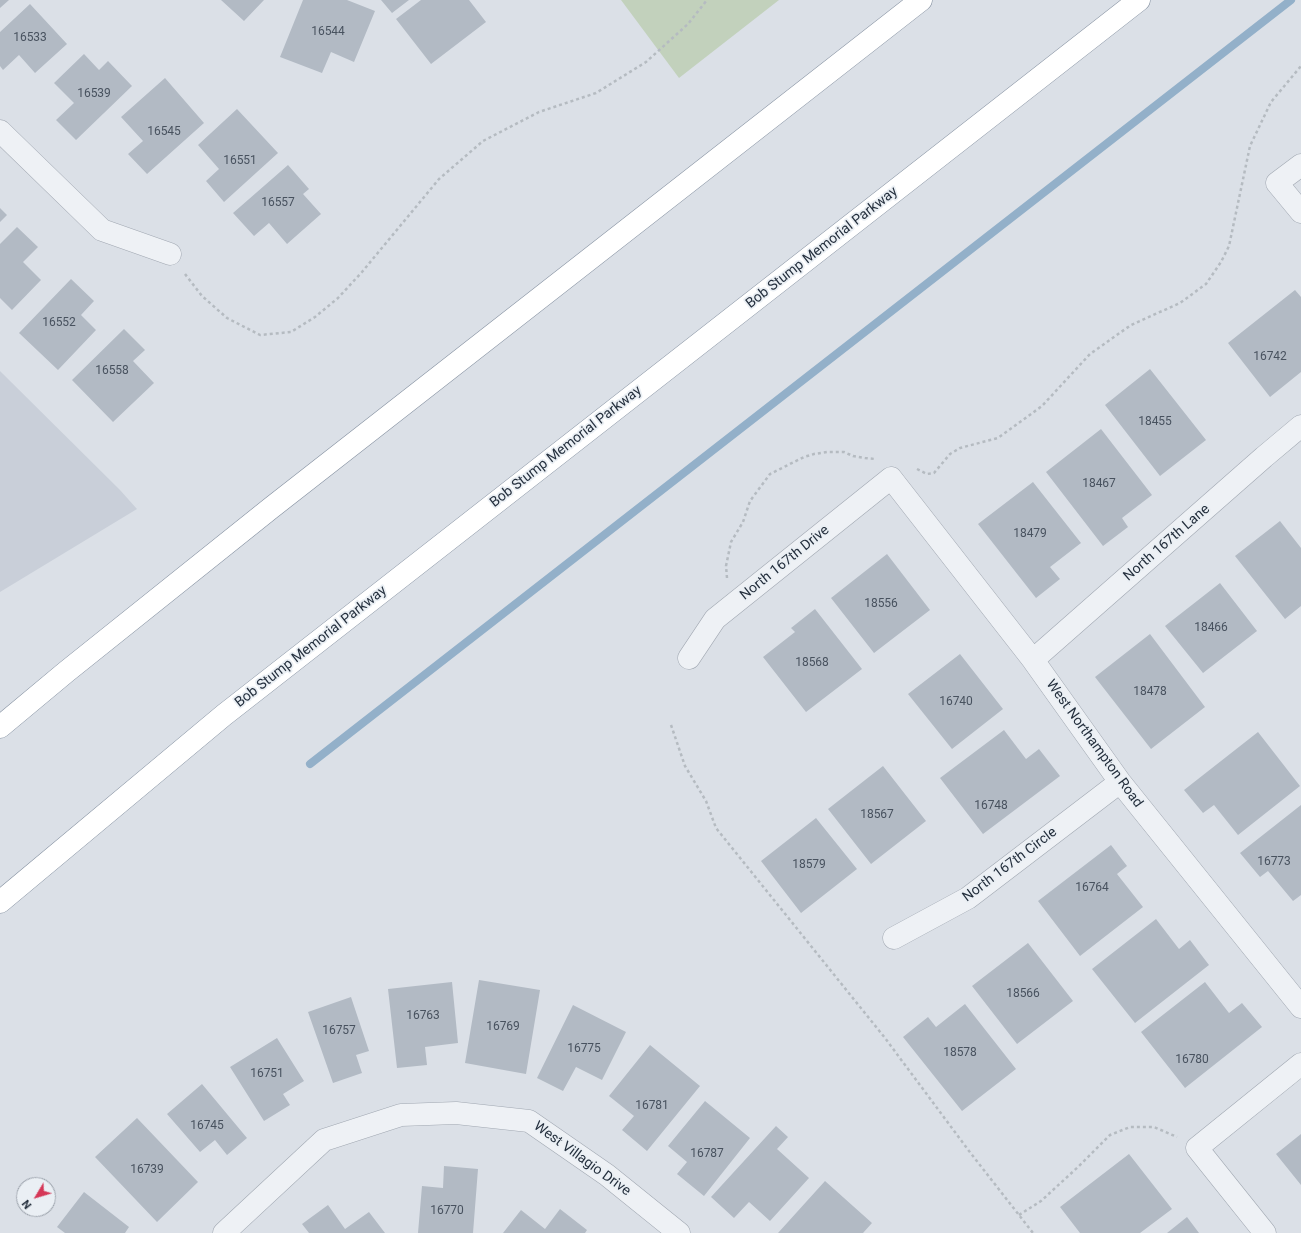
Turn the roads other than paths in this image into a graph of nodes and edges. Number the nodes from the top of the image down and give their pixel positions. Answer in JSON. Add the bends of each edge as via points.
{"nodes":[{"id":1,"x":921,"y":0,"type":"edge"},
{"id":2,"x":1139,"y":0,"type":"edge"},
{"id":3,"x":0,"y":131,"type":"edge"},
{"id":4,"x":1301,"y":164,"type":"edge"},
{"id":5,"x":1301,"y":212,"type":"edge"},
{"id":6,"x":170,"y":254,"type":"road end"},
{"id":7,"x":1301,"y":426,"type":"edge"},
{"id":8,"x":891,"y":478,"type":"joint"},
{"id":9,"x":690,"y":658,"type":"dead end"},
{"id":10,"x":1033,"y":660,"type":"junction"},
{"id":11,"x":0,"y":727,"type":"edge"},
{"id":12,"x":1120,"y":782,"type":"junction"},
{"id":13,"x":0,"y":902,"type":"edge"},
{"id":14,"x":894,"y":938,"type":"dead end"},
{"id":15,"x":1301,"y":1006,"type":"edge"},
{"id":16,"x":1301,"y":1064,"type":"edge"},
{"id":17,"x":224,"y":1233,"type":"edge"},
{"id":18,"x":679,"y":1233,"type":"edge"},
{"id":19,"x":1265,"y":1233,"type":"edge"}],
"edges":[{"from":1,"to":11,"type":"highway","via":[[277,503]]},
{"from":2,"to":13,"type":"highway","name":"Bob Stump Memorial Parkway","via":[[224,714]]},
{"from":3,"to":6,"type":"street","via":[[102,230]]},
{"from":4,"to":5,"type":"street","via":[[1278,183]]},
{"from":7,"to":10,"type":"street","name":"North 167th Lane"},
{"from":8,"to":9,"type":"street","name":"North 167th Drive","via":[[715,619]]},
{"from":8,"to":10,"type":"street","name":"West Northampton Road"},
{"from":10,"to":12,"type":"street","name":"West Northampton Road"},
{"from":12,"to":14,"type":"street","name":"North 167th Circle","via":[[968,898]]},
{"from":12,"to":15,"type":"street","name":"West Northampton Road"},
{"from":16,"to":19,"type":"street","via":[[1197,1148]]},
{"from":17,"to":18,"type":"street","name":"West Villagio Drive","via":[[324,1140],[401,1116],[456,1113],[529,1121],[607,1175]]}]}
